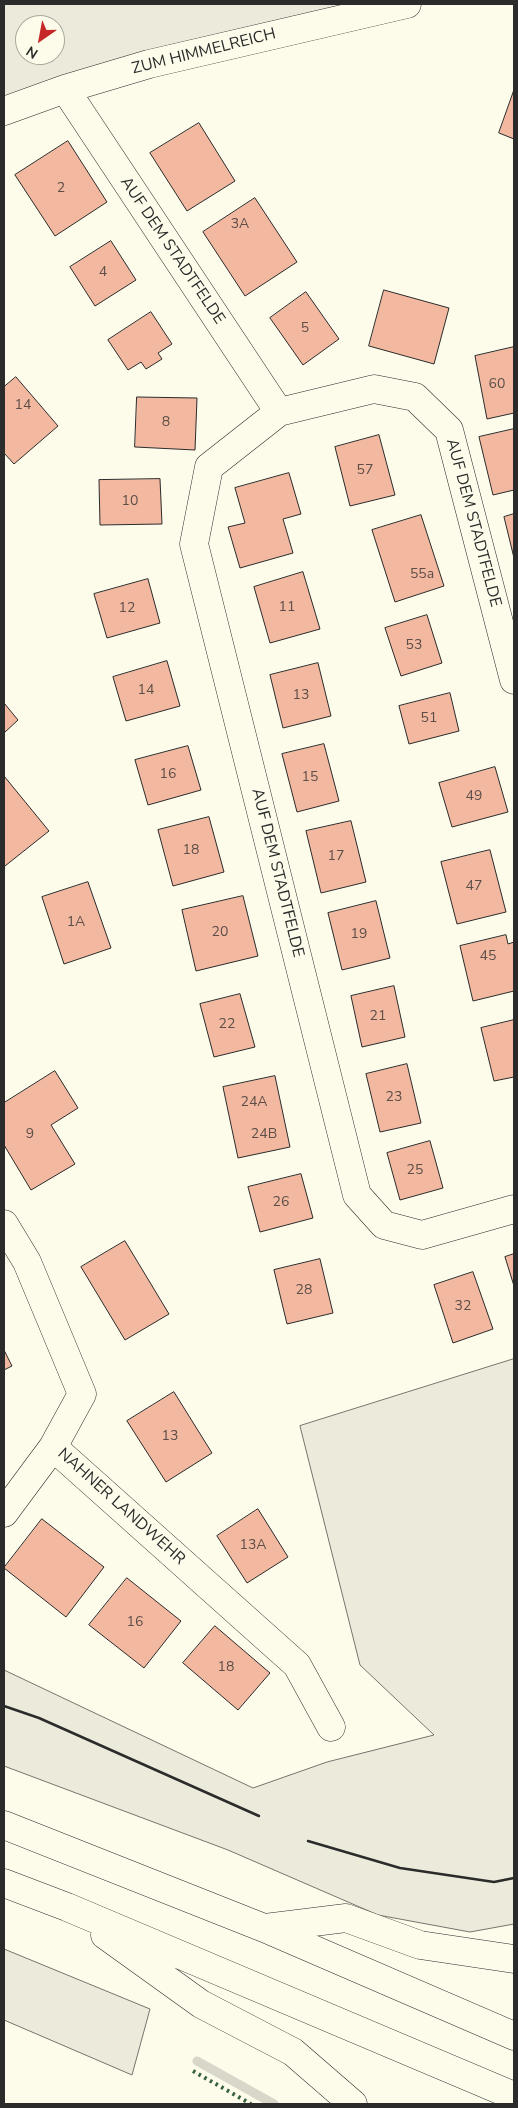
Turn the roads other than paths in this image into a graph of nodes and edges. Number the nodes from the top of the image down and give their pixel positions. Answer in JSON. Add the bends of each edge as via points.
{"nodes":[{"id":1,"x":407,"y":4,"type":"edge"},
{"id":2,"x":65,"y":89,"type":"junction"},
{"id":3,"x":4,"y":112,"type":"edge"},
{"id":4,"x":278,"y":412,"type":"junction"},
{"id":5,"x":514,"y":680,"type":"edge"},
{"id":6,"x":514,"y":1209,"type":"edge"},
{"id":7,"x":4,"y":1224,"type":"edge"},
{"id":8,"x":53,"y":1447,"type":"junction"},
{"id":9,"x":4,"y":1513,"type":"edge"},
{"id":10,"x":331,"y":1727,"type":"dead end"},
{"id":11,"x":4,"y":1825,"type":"edge"},
{"id":12,"x":4,"y":1883,"type":"edge"},
{"id":13,"x":68,"y":1907,"type":"junction"},
{"id":14,"x":264,"y":1928,"type":"junction"},
{"id":15,"x":514,"y":1959,"type":"edge"},
{"id":16,"x":514,"y":2036,"type":"edge"},
{"id":17,"x":514,"y":2096,"type":"edge"},
{"id":18,"x":353,"y":2104,"type":"edge"}],
"edges":[{"from":1,"to":2,"type":"main road","name":"ZUM HIMMELREICH","via":[[149,64]]},
{"from":2,"to":3,"type":"main road","name":"ZUM HIMMELREICH"},
{"from":2,"to":4,"type":"main road","name":"AUF DEM STADTFELDE"},
{"from":4,"to":5,"type":"main road","name":"AUF DEM STADTFELDE","via":[[374,389],[415,397],[449,430]]},
{"from":4,"to":6,"type":"main road","name":"AUF DEM STADTFELDE","via":[[209,467],[194,544],[357,1195],[384,1225],[422,1235]]},
{"from":7,"to":8,"type":"main road","name":"NAHNER LANDWEHR","via":[[27,1262],[82,1394]]},
{"from":8,"to":9,"type":"main road"},
{"from":8,"to":10,"type":"main road","name":"NAHNER LANDWEHR","via":[[297,1665]]},
{"from":11,"to":14,"type":"main road"},
{"from":12,"to":13,"type":"main road"},
{"from":13,"to":17,"type":"main road"},
{"from":13,"to":18,"type":"main road","via":[[201,2004],[293,2052]]},
{"from":14,"to":15,"type":"main road","via":[[346,1918],[420,1945]]},
{"from":14,"to":16,"type":"main road"}]}
